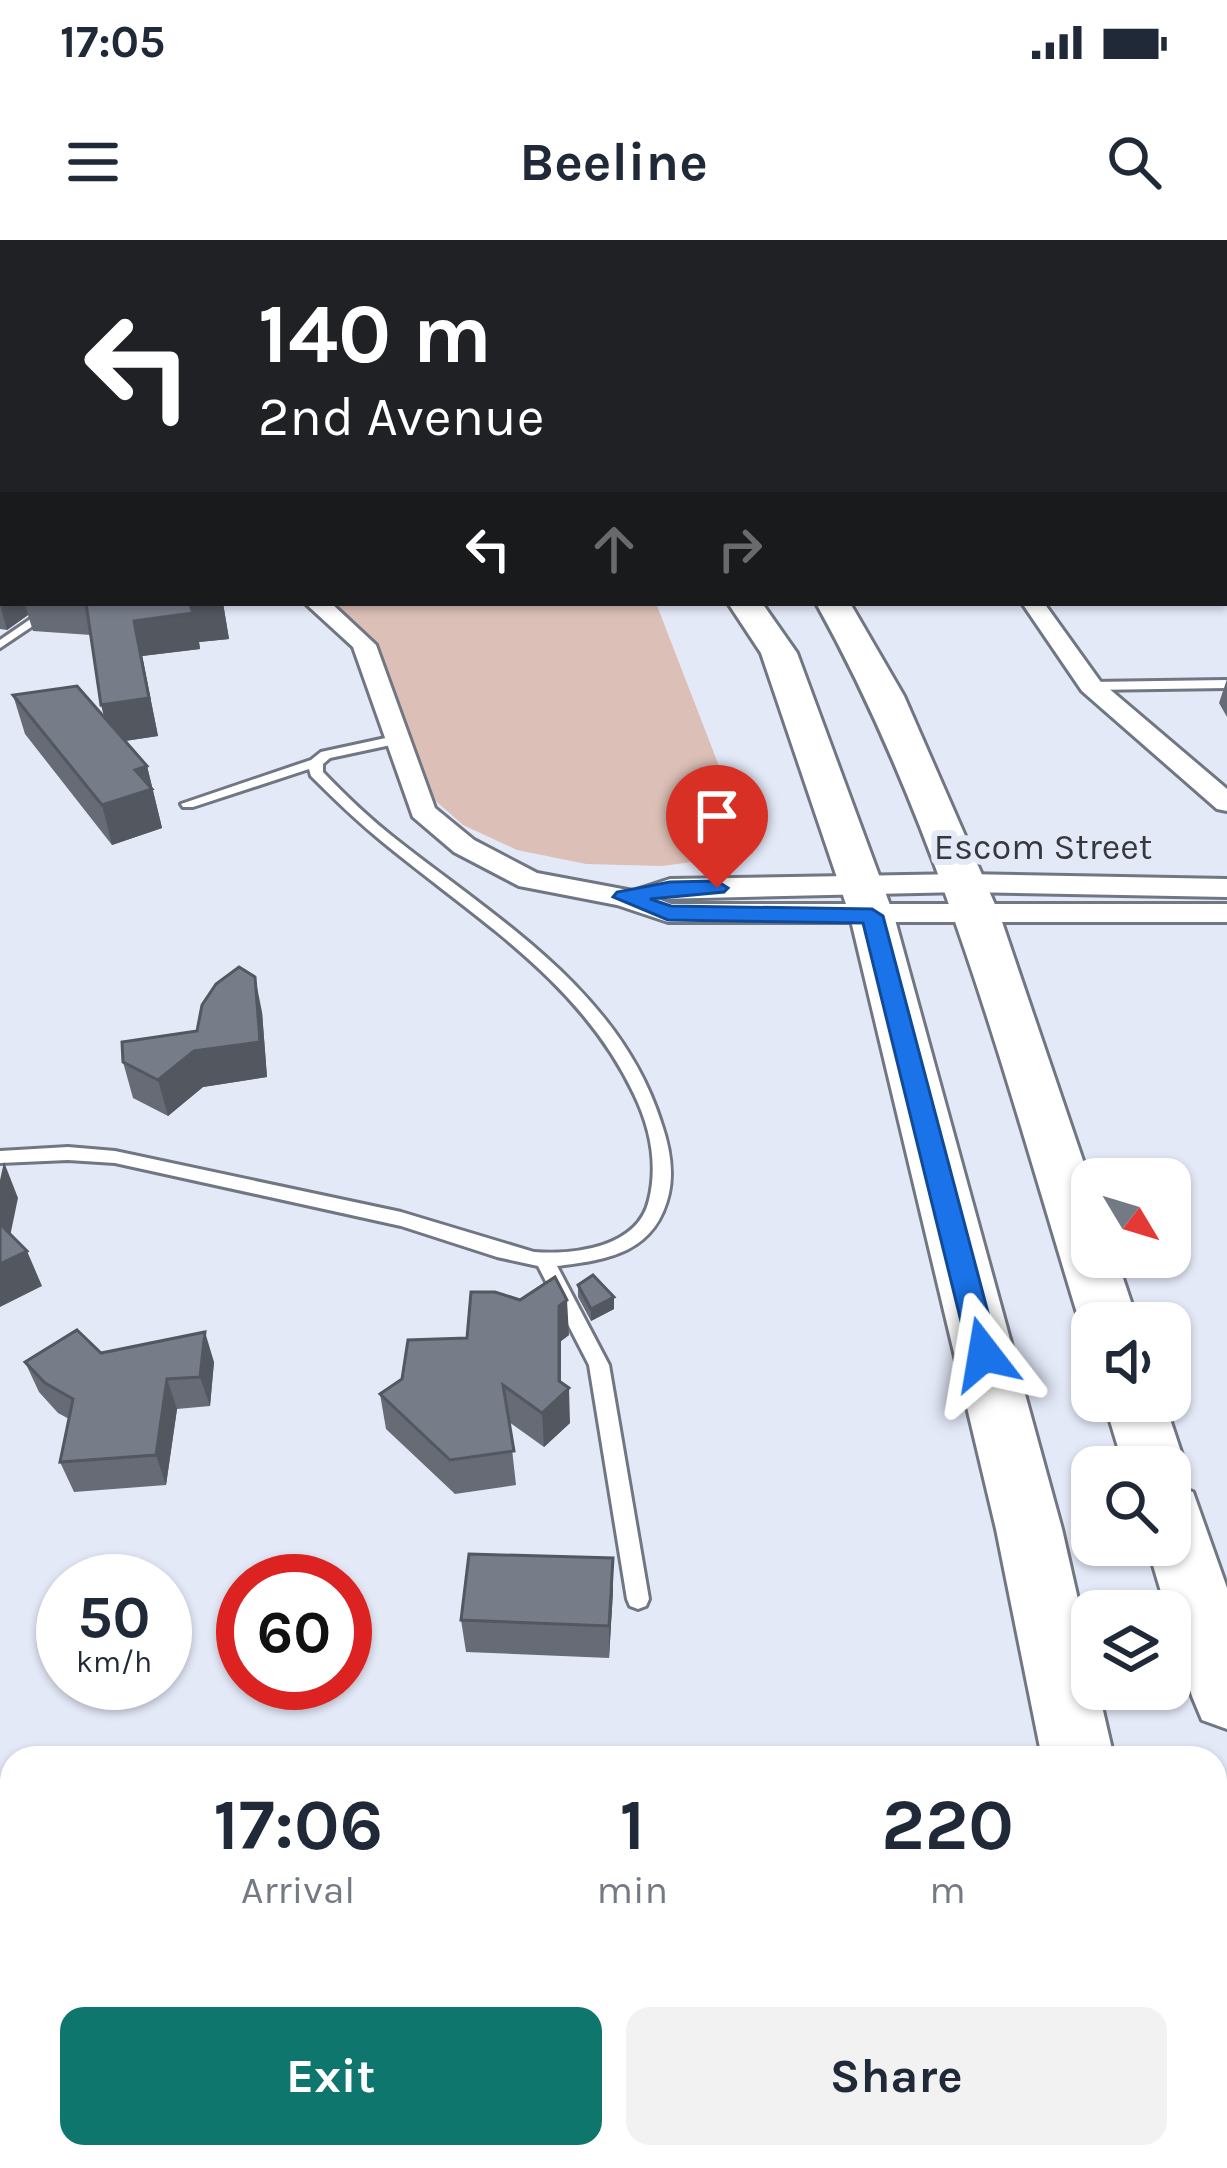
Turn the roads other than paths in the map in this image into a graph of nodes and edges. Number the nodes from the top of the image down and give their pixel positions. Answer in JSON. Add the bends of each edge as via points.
{"nodes":[{"id":1,"x":57,"y":606,"type":"edge"},
{"id":2,"x":321,"y":606,"type":"edge"},
{"id":3,"x":748,"y":606,"type":"edge"},
{"id":4,"x":835,"y":606,"type":"edge"},
{"id":5,"x":1035,"y":606,"type":"edge"},
{"id":6,"x":0,"y":645,"type":"edge"},
{"id":7,"x":1227,"y":684,"type":"edge"},
{"id":8,"x":1091,"y":686,"type":"junction"},
{"id":9,"x":395,"y":740,"type":"junction"},
{"id":10,"x":316,"y":763,"type":"junction"},
{"id":11,"x":188,"y":803,"type":"dead end"},
{"id":12,"x":1227,"y":803,"type":"edge"},
{"id":13,"x":1227,"y":888,"type":"edge"},
{"id":14,"x":970,"y":899,"type":"junction"},
{"id":15,"x":865,"y":901,"type":"junction"},
{"id":16,"x":1227,"y":913,"type":"edge"},
{"id":17,"x":0,"y":1157,"type":"edge"},
{"id":18,"x":545,"y":1261,"type":"junction"},
{"id":19,"x":1102,"y":1302,"type":"edge"},
{"id":20,"x":1187,"y":1566,"type":"edge"},
{"id":21,"x":638,"y":1599,"type":"dead end"},
{"id":22,"x":1227,"y":1696,"type":"edge"},
{"id":23,"x":1075,"y":1746,"type":"edge"}],
"edges":[{"from":1,"to":6,"type":"lane"},
{"from":2,"to":9,"type":"street","name":"Escom Street","via":[[364,645]]},
{"from":3,"to":15,"type":"main road","via":[[779,653]]},
{"from":4,"to":14,"type":"main road","via":[[886,696]]},
{"from":5,"to":8,"type":"street"},
{"from":7,"to":8,"type":"lane"},
{"from":8,"to":12,"type":"street"},
{"from":9,"to":10,"type":"lane"},
{"from":9,"to":15,"type":"street","name":"Escom Street","via":[[423,811],[464,846],[529,880],[668,913]]},
{"from":10,"to":11,"type":"lane"},
{"from":10,"to":18,"type":"lane","via":[[327,785],[548,964],[607,1032],[653,1112],[667,1174],[655,1214],[612,1248]]},
{"from":13,"to":14,"type":"street","name":"Escom Street"},
{"from":14,"to":15,"type":"street","name":"Escom Street"},
{"from":14,"to":16,"type":"street","name":"Escom Street"},
{"from":14,"to":19,"type":"main road"},
{"from":15,"to":23,"type":"main road","via":[[1029,1529]]},
{"from":17,"to":18,"type":"lane","via":[[92,1154],[404,1220]]},
{"from":18,"to":21,"type":"lane","via":[[599,1365]]},
{"from":20,"to":22,"type":"main road"}]}
